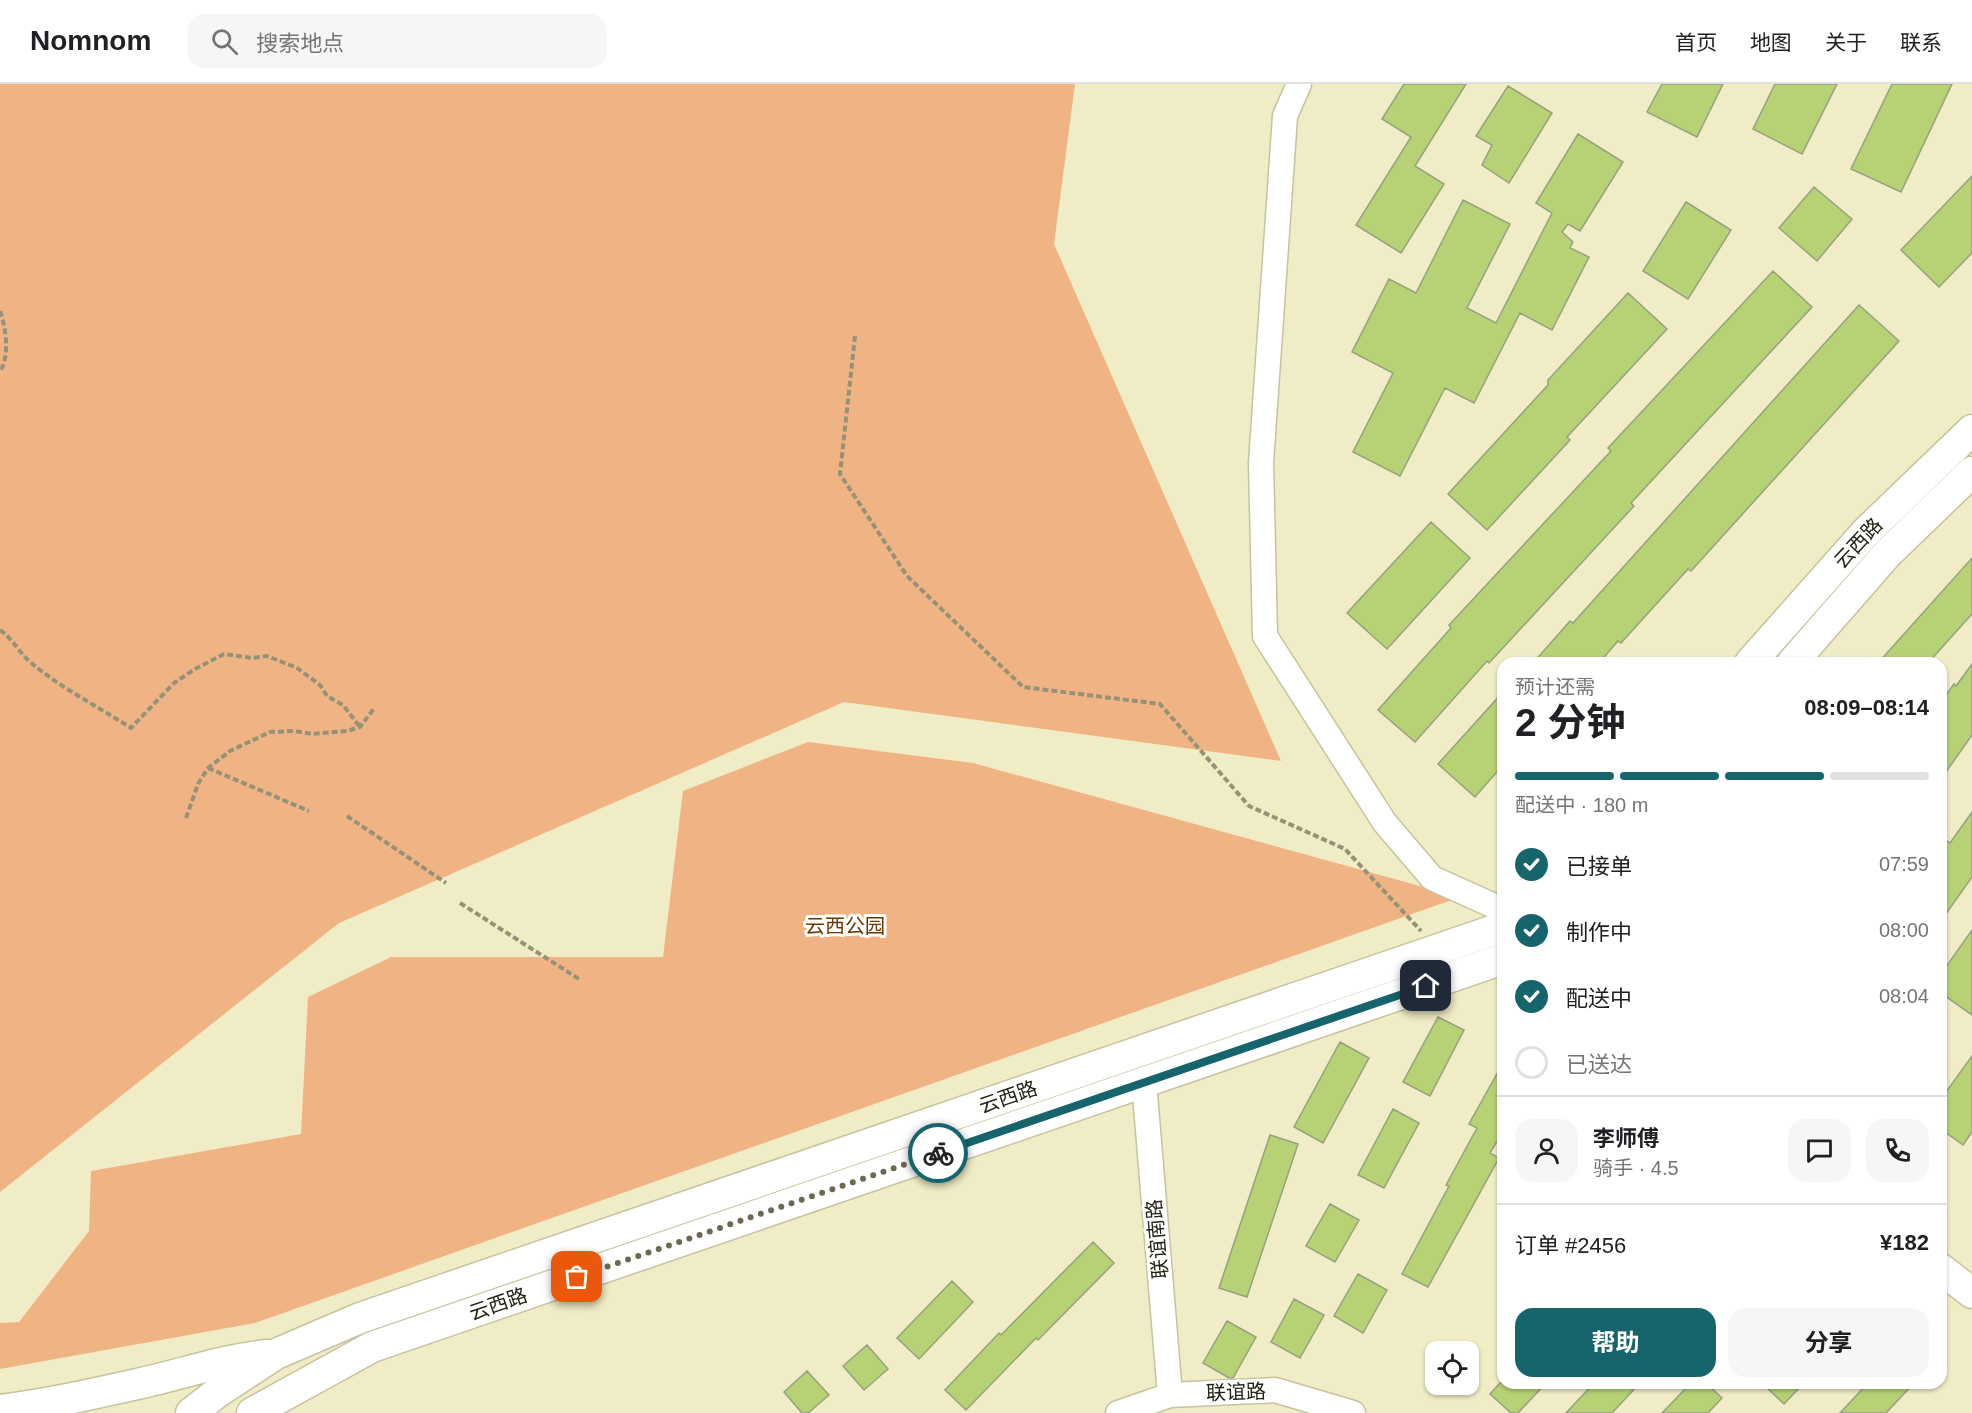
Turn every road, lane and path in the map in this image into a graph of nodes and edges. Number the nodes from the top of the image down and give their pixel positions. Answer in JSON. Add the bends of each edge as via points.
{"nodes":[{"id":1,"x":1299,"y":84,"type":"edge"},
{"id":2,"x":0,"y":311,"type":"edge"},
{"id":3,"x":855,"y":336,"type":"dead end"},
{"id":4,"x":0,"y":371,"type":"edge"},
{"id":5,"x":1972,"y":430,"type":"edge"},
{"id":6,"x":1972,"y":472,"type":"edge"},
{"id":7,"x":0,"y":630,"type":"edge"},
{"id":8,"x":1755,"y":657,"type":"edge"},
{"id":9,"x":1797,"y":657,"type":"edge"},
{"id":10,"x":375,"y":708,"type":"dead end"},
{"id":11,"x":360,"y":727,"type":"junction"},
{"id":12,"x":208,"y":768,"type":"junction"},
{"id":13,"x":309,"y":811,"type":"dead end"},
{"id":14,"x":347,"y":816,"type":"dead end"},
{"id":15,"x":186,"y":818,"type":"dead end"},
{"id":16,"x":446,"y":883,"type":"dead end"},
{"id":17,"x":460,"y":903,"type":"dead end"},
{"id":18,"x":1497,"y":907,"type":"edge"},
{"id":19,"x":1497,"y":929,"type":"edge"},
{"id":20,"x":1437,"y":950,"type":"junction"},
{"id":21,"x":1497,"y":961,"type":"edge"},
{"id":22,"x":579,"y":979,"type":"dead end"},
{"id":23,"x":1144,"y":1082,"type":"junction"},
{"id":24,"x":1947,"y":1274,"type":"edge"},
{"id":25,"x":1972,"y":1293,"type":"edge"},
{"id":26,"x":276,"y":1354,"type":"junction"},
{"id":27,"x":303,"y":1385,"type":"junction"},
{"id":28,"x":1170,"y":1395,"type":"junction"},
{"id":29,"x":0,"y":1410,"type":"edge"},
{"id":30,"x":191,"y":1413,"type":"edge"},
{"id":31,"x":252,"y":1413,"type":"edge"},
{"id":32,"x":282,"y":1413,"type":"edge"},
{"id":33,"x":1118,"y":1413,"type":"edge"},
{"id":34,"x":1353,"y":1413,"type":"edge"}],
"edges":[{"from":1,"to":18,"type":"street","via":[[1285,116],[1261,463],[1264,636],[1385,823],[1432,878]]},
{"from":2,"to":4,"type":"path","via":[[5,324],[5,364]]},
{"from":3,"to":20,"type":"path","via":[[840,474],[907,576],[1023,687],[1160,704],[1249,806],[1345,849]]},
{"from":5,"to":8,"type":"main road","name":"云西路","via":[[1866,532]]},
{"from":6,"to":9,"type":"main road","name":"云西路","via":[[1888,553]]},
{"from":7,"to":11,"type":"path","via":[[27,660],[131,728],[174,683],[224,654],[267,656],[297,668],[348,710]]},
{"from":10,"to":11,"type":"path"},
{"from":11,"to":12,"type":"path","via":[[312,734],[270,732],[230,751]]},
{"from":12,"to":13,"type":"path"},
{"from":12,"to":15,"type":"path"},
{"from":14,"to":16,"type":"path"},
{"from":17,"to":22,"type":"path"},
{"from":19,"to":20,"type":"main road","name":"云西路"},
{"from":20,"to":26,"type":"main road","name":"云西路","via":[[360,1318]]},
{"from":21,"to":23,"type":"main road","name":"云西路"},
{"from":23,"to":27,"type":"main road","name":"云西路","via":[[372,1347]]},
{"from":23,"to":28,"type":"street","name":"联谊南路"},
{"from":24,"to":25,"type":"main road"},
{"from":26,"to":29,"type":"main road","name":"云西路","via":[[237,1358],[71,1399]]},
{"from":26,"to":30,"type":"main road","name":"云西路"},
{"from":27,"to":31,"type":"main road","name":"云西路"},
{"from":27,"to":32,"type":"main road"},
{"from":28,"to":33,"type":"street","name":"联谊路"},
{"from":28,"to":34,"type":"street","name":"联谊路","via":[[1275,1390]]}]}
